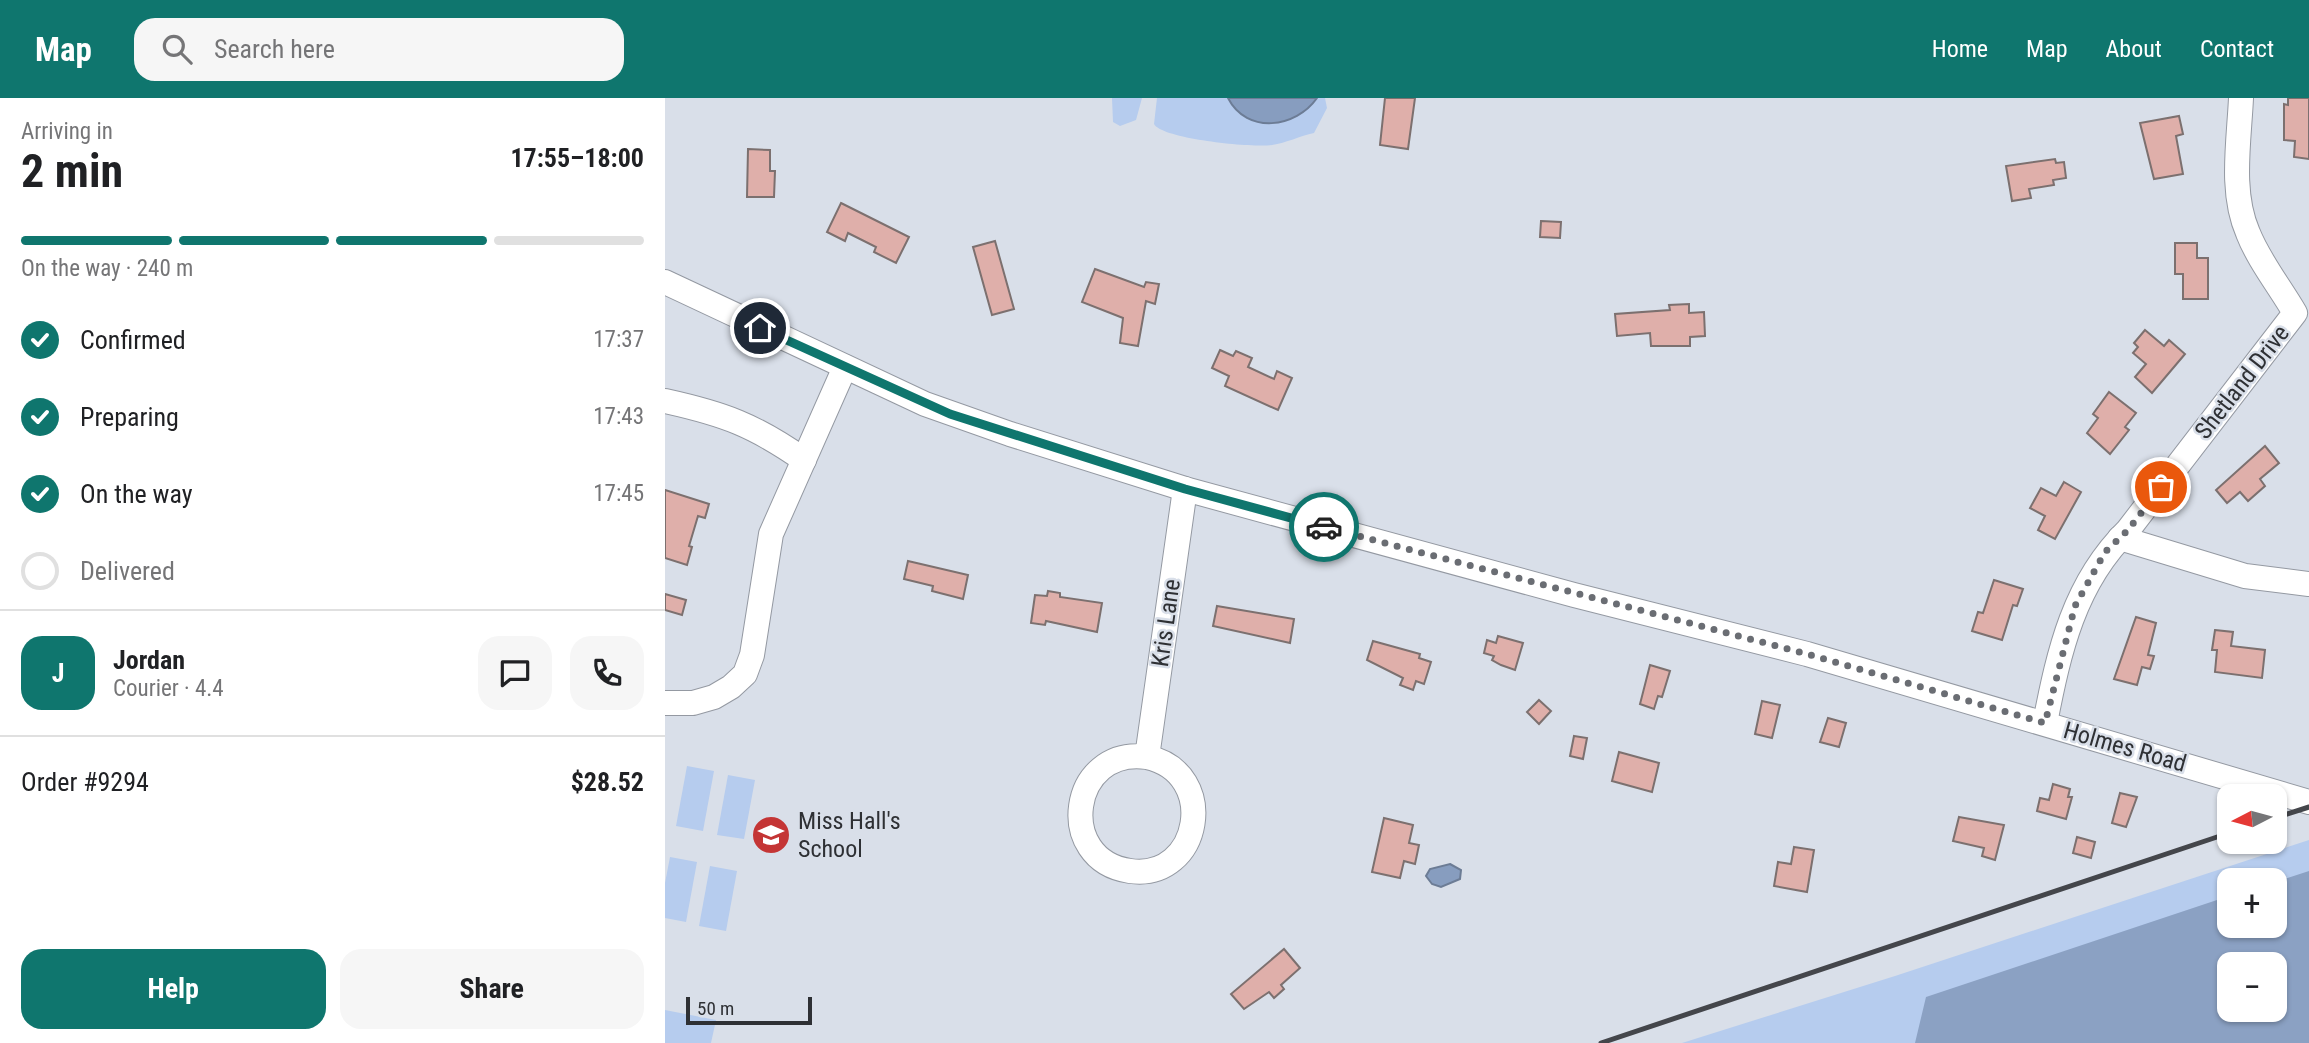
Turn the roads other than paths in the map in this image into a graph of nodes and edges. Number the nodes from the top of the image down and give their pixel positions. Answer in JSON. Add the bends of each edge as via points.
{"nodes":[{"id":1,"x":2241,"y":98,"type":"edge"},
{"id":2,"x":665,"y":282,"type":"edge"},
{"id":3,"x":2302,"y":311,"type":"edge"},
{"id":4,"x":845,"y":367,"type":"junction"},
{"id":5,"x":665,"y":401,"type":"edge"},
{"id":6,"x":803,"y":460,"type":"junction"},
{"id":7,"x":1185,"y":489,"type":"junction"},
{"id":8,"x":2120,"y":538,"type":"junction"},
{"id":9,"x":2309,"y":584,"type":"edge"},
{"id":10,"x":665,"y":703,"type":"edge"},
{"id":11,"x":2045,"y":723,"type":"junction"},
{"id":12,"x":1147,"y":757,"type":"junction"},
{"id":13,"x":2304,"y":800,"type":"edge"}],
"edges":[{"from":1,"to":3,"type":"street","name":"Shetland Drive","via":[[2238,169],[2242,216],[2253,243]]},
{"from":2,"to":4,"type":"street","name":"Holmes Road"},
{"from":3,"to":8,"type":"street","name":"Shetland Drive"},
{"from":4,"to":6,"type":"street"},
{"from":4,"to":7,"type":"street","name":"Holmes Road","via":[[950,414]]},
{"from":5,"to":6,"type":"street","via":[[733,418],[767,434]]},
{"from":6,"to":10,"type":"street","via":[[771,534],[745,674],[714,697]]},
{"from":7,"to":11,"type":"street","name":"Holmes Road","via":[[1807,654]]},
{"from":7,"to":12,"type":"street","name":"Kris Lane"},
{"from":8,"to":9,"type":"street","via":[[2245,576]]},
{"from":8,"to":11,"type":"street","name":"Shetland Drive","via":[[2097,564],[2075,606]]},
{"from":11,"to":13,"type":"street","name":"Holmes Road"},
{"from":12,"to":12,"type":"street","via":[[1167,764],[1184,779],[1194,818],[1189,838],[1178,854],[1152,869],[1132,871],[1102,859],[1088,844],[1080,825],[1080,803],[1092,777],[1108,764],[1130,756]]}]}
